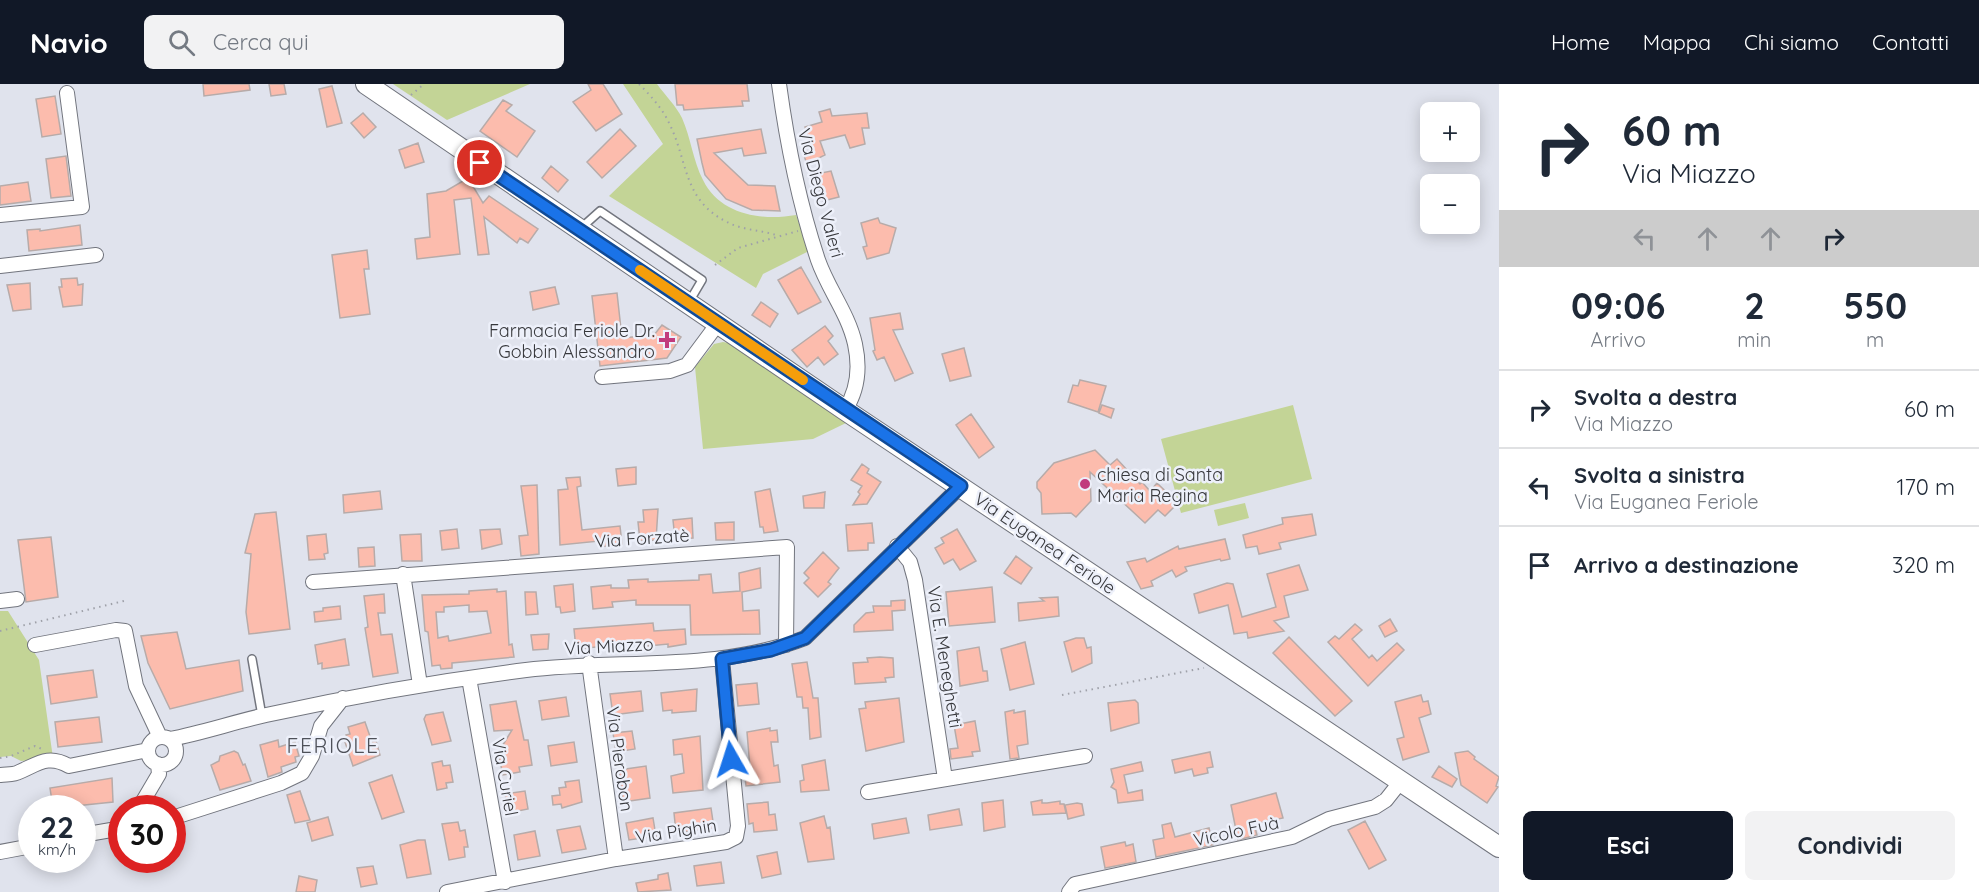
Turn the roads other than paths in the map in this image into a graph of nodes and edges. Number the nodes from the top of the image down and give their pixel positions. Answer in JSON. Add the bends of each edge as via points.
{"nodes":[{"id":1,"x":366,"y":84,"type":"edge"},
{"id":2,"x":779,"y":84,"type":"edge"},
{"id":3,"x":67,"y":93,"type":"dead end"},
{"id":4,"x":0,"y":215,"type":"edge"},
{"id":5,"x":580,"y":229,"type":"junction"},
{"id":6,"x":96,"y":255,"type":"dead end"},
{"id":7,"x":0,"y":266,"type":"edge"},
{"id":8,"x":689,"y":303,"type":"junction"},
{"id":9,"x":719,"y":322,"type":"junction"},
{"id":10,"x":602,"y":378,"type":"dead end"},
{"id":11,"x":845,"y":410,"type":"junction"},
{"id":12,"x":961,"y":486,"type":"junction"},
{"id":13,"x":897,"y":546,"type":"junction"},
{"id":14,"x":402,"y":574,"type":"junction"},
{"id":15,"x":313,"y":582,"type":"dead end"},
{"id":16,"x":16,"y":599,"type":"dead end"},
{"id":17,"x":0,"y":601,"type":"edge"},
{"id":18,"x":35,"y":645,"type":"dead end"},
{"id":19,"x":786,"y":645,"type":"junction"},
{"id":20,"x":252,"y":659,"type":"dead end"},
{"id":21,"x":722,"y":659,"type":"junction"},
{"id":22,"x":589,"y":663,"type":"junction"},
{"id":23,"x":469,"y":678,"type":"junction"},
{"id":24,"x":420,"y":685,"type":"junction"},
{"id":25,"x":343,"y":698,"type":"junction"},
{"id":26,"x":306,"y":706,"type":"junction"},
{"id":27,"x":262,"y":716,"type":"junction"},
{"id":28,"x":321,"y":726,"type":"junction"},
{"id":29,"x":200,"y":732,"type":"junction"},
{"id":30,"x":165,"y":738,"type":"junction"},
{"id":31,"x":148,"y":750,"type":"junction"},
{"id":32,"x":176,"y":754,"type":"junction"},
{"id":33,"x":1085,"y":756,"type":"dead end"},
{"id":34,"x":158,"y":764,"type":"junction"},
{"id":35,"x":0,"y":775,"type":"edge"},
{"id":36,"x":945,"y":778,"type":"junction"},
{"id":37,"x":1401,"y":781,"type":"junction"},
{"id":38,"x":868,"y":792,"type":"dead end"},
{"id":39,"x":148,"y":795,"type":"edge"},
{"id":40,"x":186,"y":814,"type":"edge"},
{"id":41,"x":1493,"y":843,"type":"edge"},
{"id":42,"x":18,"y":849,"type":"edge"},
{"id":43,"x":0,"y":852,"type":"edge"},
{"id":44,"x":616,"y":859,"type":"junction"},
{"id":45,"x":505,"y":882,"type":"junction"},
{"id":46,"x":447,"y":892,"type":"edge"},
{"id":47,"x":1069,"y":892,"type":"edge"}],
"edges":[{"from":1,"to":5,"type":"main road","name":"Via Euganea Feriole"},
{"from":2,"to":11,"type":"street","name":"Via Diego Valeri","via":[[786,136],[809,228],[819,262],[848,319],[855,345],[855,391]]},
{"from":3,"to":4,"type":"street","via":[[82,207]]},
{"from":5,"to":8,"type":"main road","name":"Via Euganea Feriole"},
{"from":5,"to":8,"type":"lane","via":[[600,211],[702,280]]},
{"from":6,"to":7,"type":"street"},
{"from":8,"to":9,"type":"main road","name":"Via Euganea Feriole"},
{"from":9,"to":10,"type":"street","via":[[687,365],[670,371]]},
{"from":9,"to":11,"type":"main road","name":"Via Euganea Feriole"},
{"from":11,"to":12,"type":"main road","name":"Via Euganea Feriole"},
{"from":12,"to":13,"type":"street","name":"Via Miazzo"},
{"from":12,"to":37,"type":"main road","name":"Via Euganea Feriole"},
{"from":13,"to":19,"type":"street","name":"Via Miazzo","via":[[805,638]]},
{"from":13,"to":36,"type":"street","name":"Via E. Meneghetti","via":[[910,562],[915,580]]},
{"from":14,"to":15,"type":"street","name":"Via Forzatè"},
{"from":14,"to":19,"type":"street","name":"Via Forzatè","via":[[787,547]]},
{"from":14,"to":24,"type":"street"},
{"from":16,"to":17,"type":"street"},
{"from":18,"to":30,"type":"street","via":[[125,631],[136,686]]},
{"from":19,"to":21,"type":"street","name":"Via Miazzo"},
{"from":20,"to":27,"type":"lane"},
{"from":21,"to":22,"type":"street","name":"Via Miazzo"},
{"from":21,"to":44,"type":"street","name":"Via Pighin","via":[[736,837],[726,842]]},
{"from":22,"to":23,"type":"street","name":"Via Miazzo"},
{"from":22,"to":44,"type":"street","name":"Via Pierobon"},
{"from":23,"to":24,"type":"street","name":"Via Miazzo"},
{"from":23,"to":45,"type":"street","name":"Via Curiel"},
{"from":24,"to":25,"type":"street","name":"Via Miazzo"},
{"from":25,"to":26,"type":"street","name":"Via Miazzo"},
{"from":25,"to":28,"type":"street"},
{"from":26,"to":27,"type":"street","name":"Via Miazzo"},
{"from":26,"to":28,"type":"street","via":[[316,714]]},
{"from":27,"to":29,"type":"street","name":"Via Miazzo"},
{"from":28,"to":40,"type":"street","via":[[302,773]]},
{"from":29,"to":30,"type":"street","name":"Via Miazzo"},
{"from":29,"to":32,"type":"street","name":"Via Miazzo"},
{"from":30,"to":31,"type":"street","via":[[152,742]]},
{"from":30,"to":32,"type":"street","via":[[175,747]]},
{"from":31,"to":34,"type":"street","via":[[150,758]]},
{"from":31,"to":35,"type":"street","via":[[69,766],[59,760],[33,763],[18,773]]},
{"from":32,"to":34,"type":"street","name":"Via Miazzo","via":[[170,762]]},
{"from":33,"to":36,"type":"street"},
{"from":34,"to":39,"type":"street","via":[[159,774]]},
{"from":36,"to":38,"type":"street"},
{"from":37,"to":41,"type":"main road","name":"Via Euganea Feriole"},
{"from":37,"to":47,"type":"street","name":"Vicolo Fuà","via":[[1375,807],[1329,819],[1292,837],[1075,884]]},
{"from":42,"to":43,"type":"street"},
{"from":44,"to":45,"type":"street","name":"Via Pighin"},
{"from":45,"to":46,"type":"street","name":"Via Pighin"}]}
